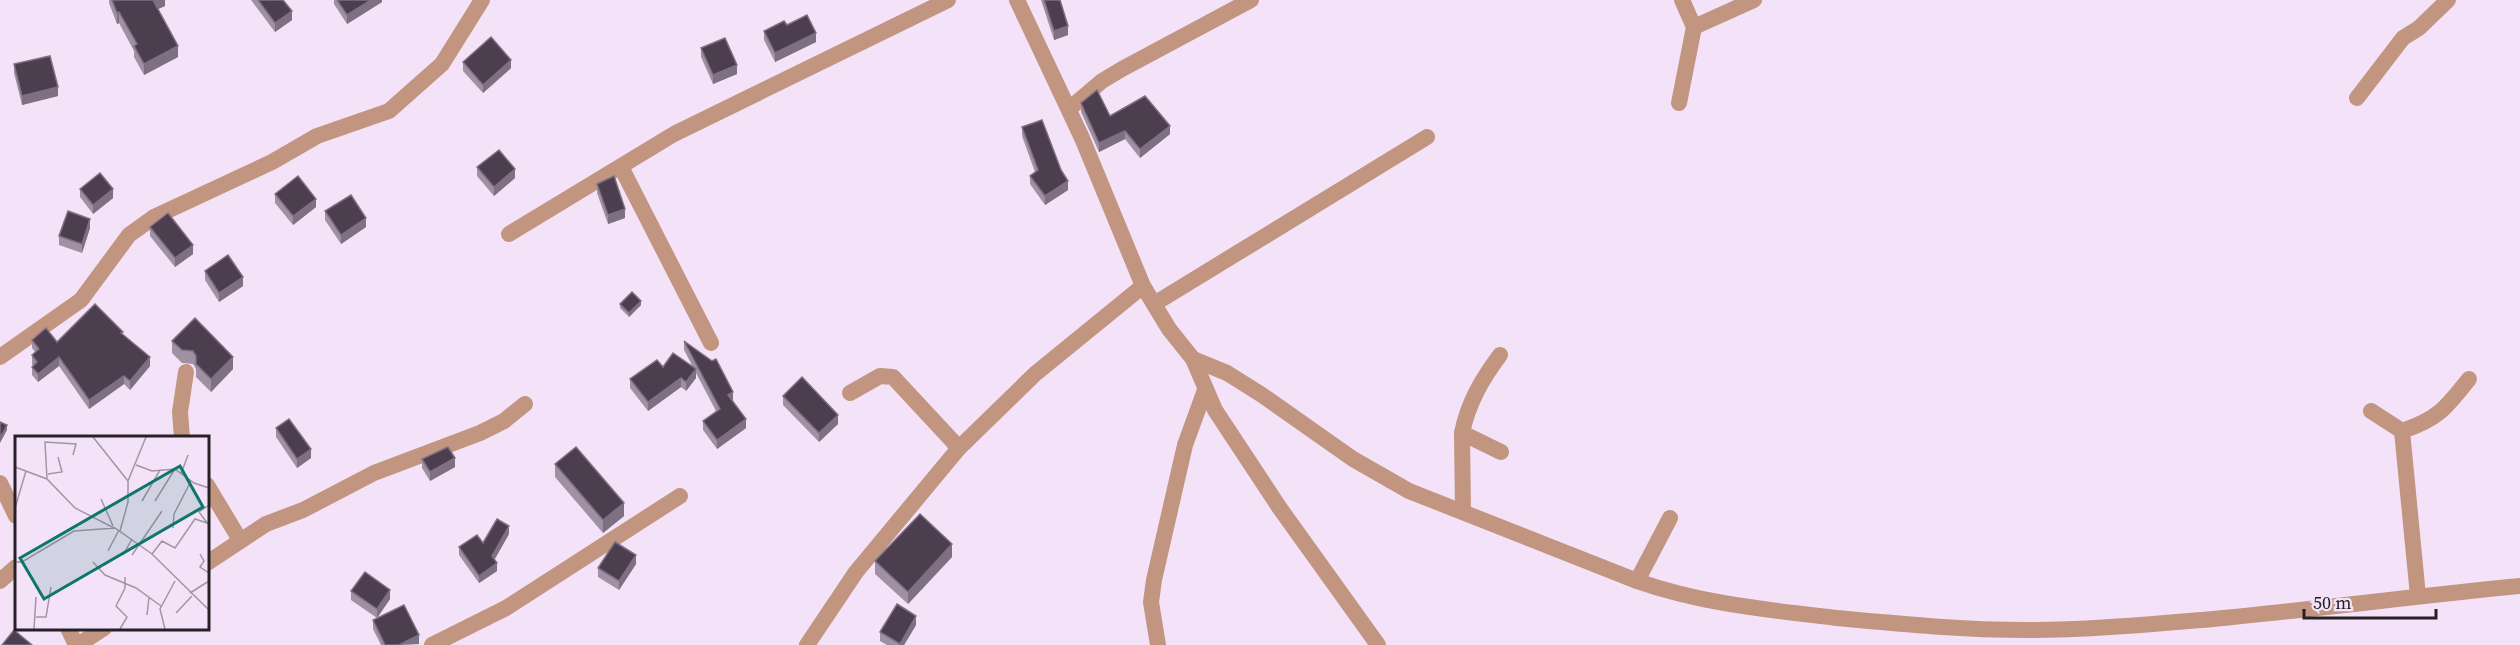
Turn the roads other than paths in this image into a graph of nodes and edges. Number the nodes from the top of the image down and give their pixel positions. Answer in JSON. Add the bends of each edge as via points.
{"nodes":[{"id":1,"x":482,"y":0,"type":"edge"},
{"id":2,"x":948,"y":0,"type":"edge"},
{"id":3,"x":1017,"y":0,"type":"edge"},
{"id":4,"x":1251,"y":0,"type":"edge"},
{"id":5,"x":1682,"y":0,"type":"edge"},
{"id":6,"x":1754,"y":0,"type":"edge"},
{"id":7,"x":2448,"y":0,"type":"edge"},
{"id":8,"x":1694,"y":27,"type":"junction"},
{"id":9,"x":2357,"y":98,"type":"dead end"},
{"id":10,"x":1679,"y":103,"type":"dead end"},
{"id":11,"x":1069,"y":109,"type":"junction"},
{"id":12,"x":1427,"y":137,"type":"dead end"},
{"id":13,"x":621,"y":167,"type":"junction"},
{"id":14,"x":509,"y":234,"type":"dead end"},
{"id":15,"x":1143,"y":286,"type":"junction"},
{"id":16,"x":1154,"y":304,"type":"junction"},
{"id":17,"x":711,"y":343,"type":"dead end"},
{"id":18,"x":1500,"y":355,"type":"dead end"},
{"id":19,"x":0,"y":357,"type":"edge"},
{"id":20,"x":1193,"y":359,"type":"junction"},
{"id":21,"x":186,"y":372,"type":"dead end"},
{"id":22,"x":2469,"y":379,"type":"dead end"},
{"id":23,"x":1204,"y":390,"type":"junction"},
{"id":24,"x":850,"y":393,"type":"dead end"},
{"id":25,"x":525,"y":404,"type":"dead end"},
{"id":26,"x":2371,"y":411,"type":"dead end"},
{"id":27,"x":2402,"y":431,"type":"junction"},
{"id":28,"x":1462,"y":433,"type":"junction"},
{"id":29,"x":182,"y":436,"type":"edge"},
{"id":30,"x":959,"y":448,"type":"junction"},
{"id":31,"x":1501,"y":452,"type":"dead end"},
{"id":32,"x":0,"y":483,"type":"edge"},
{"id":33,"x":208,"y":487,"type":"edge"},
{"id":34,"x":680,"y":496,"type":"dead end"},
{"id":35,"x":1463,"y":511,"type":"junction"},
{"id":36,"x":15,"y":514,"type":"edge"},
{"id":37,"x":1670,"y":518,"type":"dead end"},
{"id":38,"x":240,"y":540,"type":"junction"},
{"id":39,"x":208,"y":562,"type":"edge"},
{"id":40,"x":15,"y":568,"type":"edge"},
{"id":41,"x":1637,"y":580,"type":"junction"},
{"id":42,"x":0,"y":581,"type":"edge"},
{"id":43,"x":2520,"y":586,"type":"edge"},
{"id":44,"x":2418,"y":596,"type":"junction"},
{"id":45,"x":69,"y":630,"type":"edge"},
{"id":46,"x":101,"y":630,"type":"edge"},
{"id":47,"x":77,"y":645,"type":"edge"},
{"id":48,"x":432,"y":645,"type":"edge"},
{"id":49,"x":807,"y":645,"type":"edge"},
{"id":50,"x":1158,"y":645,"type":"edge"},
{"id":51,"x":1378,"y":645,"type":"edge"}],
"edges":[{"from":1,"to":19,"type":"street","via":[[442,64],[389,111],[317,135],[273,162],[154,217],[129,235],[81,300]]},
{"from":2,"to":13,"type":"street","via":[[674,134]]},
{"from":3,"to":11,"type":"street"},
{"from":4,"to":11,"type":"street","via":[[1122,69]]},
{"from":5,"to":8,"type":"street"},
{"from":6,"to":8,"type":"street"},
{"from":7,"to":9,"type":"street","via":[[2403,38]]},
{"from":8,"to":10,"type":"street"},
{"from":11,"to":15,"type":"street"},
{"from":12,"to":16,"type":"street"},
{"from":13,"to":14,"type":"street"},
{"from":13,"to":17,"type":"street"},
{"from":15,"to":16,"type":"street"},
{"from":15,"to":30,"type":"street","via":[[1035,374]]},
{"from":16,"to":20,"type":"street"},
{"from":18,"to":28,"type":"street","via":[[1473,399]]},
{"from":20,"to":23,"type":"street"},
{"from":20,"to":35,"type":"street","via":[[1227,373],[1353,459],[1409,491]]},
{"from":21,"to":29,"type":"street","via":[[180,412]]},
{"from":22,"to":27,"type":"street","via":[[2439,415]]},
{"from":23,"to":50,"type":"street","via":[[1185,445],[1154,580],[1151,602]]},
{"from":23,"to":51,"type":"street","via":[[1279,507]]},
{"from":24,"to":30,"type":"street","via":[[879,376],[893,377]]},
{"from":25,"to":38,"type":"street","via":[[480,433],[374,473]]},
{"from":26,"to":27,"type":"street"},
{"from":27,"to":44,"type":"street"},
{"from":28,"to":31,"type":"street"},
{"from":28,"to":35,"type":"street"},
{"from":30,"to":49,"type":"street","via":[[856,572]]},
{"from":32,"to":36,"type":"street"},
{"from":33,"to":38,"type":"street"},
{"from":34,"to":48,"type":"street","via":[[506,608]]},
{"from":35,"to":41,"type":"street"},
{"from":37,"to":41,"type":"street"},
{"from":38,"to":39,"type":"street"},
{"from":40,"to":42,"type":"street"},
{"from":41,"to":44,"type":"street","via":[[1704,601],[1782,612],[1930,627],[2028,630],[2128,627]]},
{"from":43,"to":44,"type":"street"},
{"from":45,"to":47,"type":"street"},
{"from":46,"to":47,"type":"street"}]}
